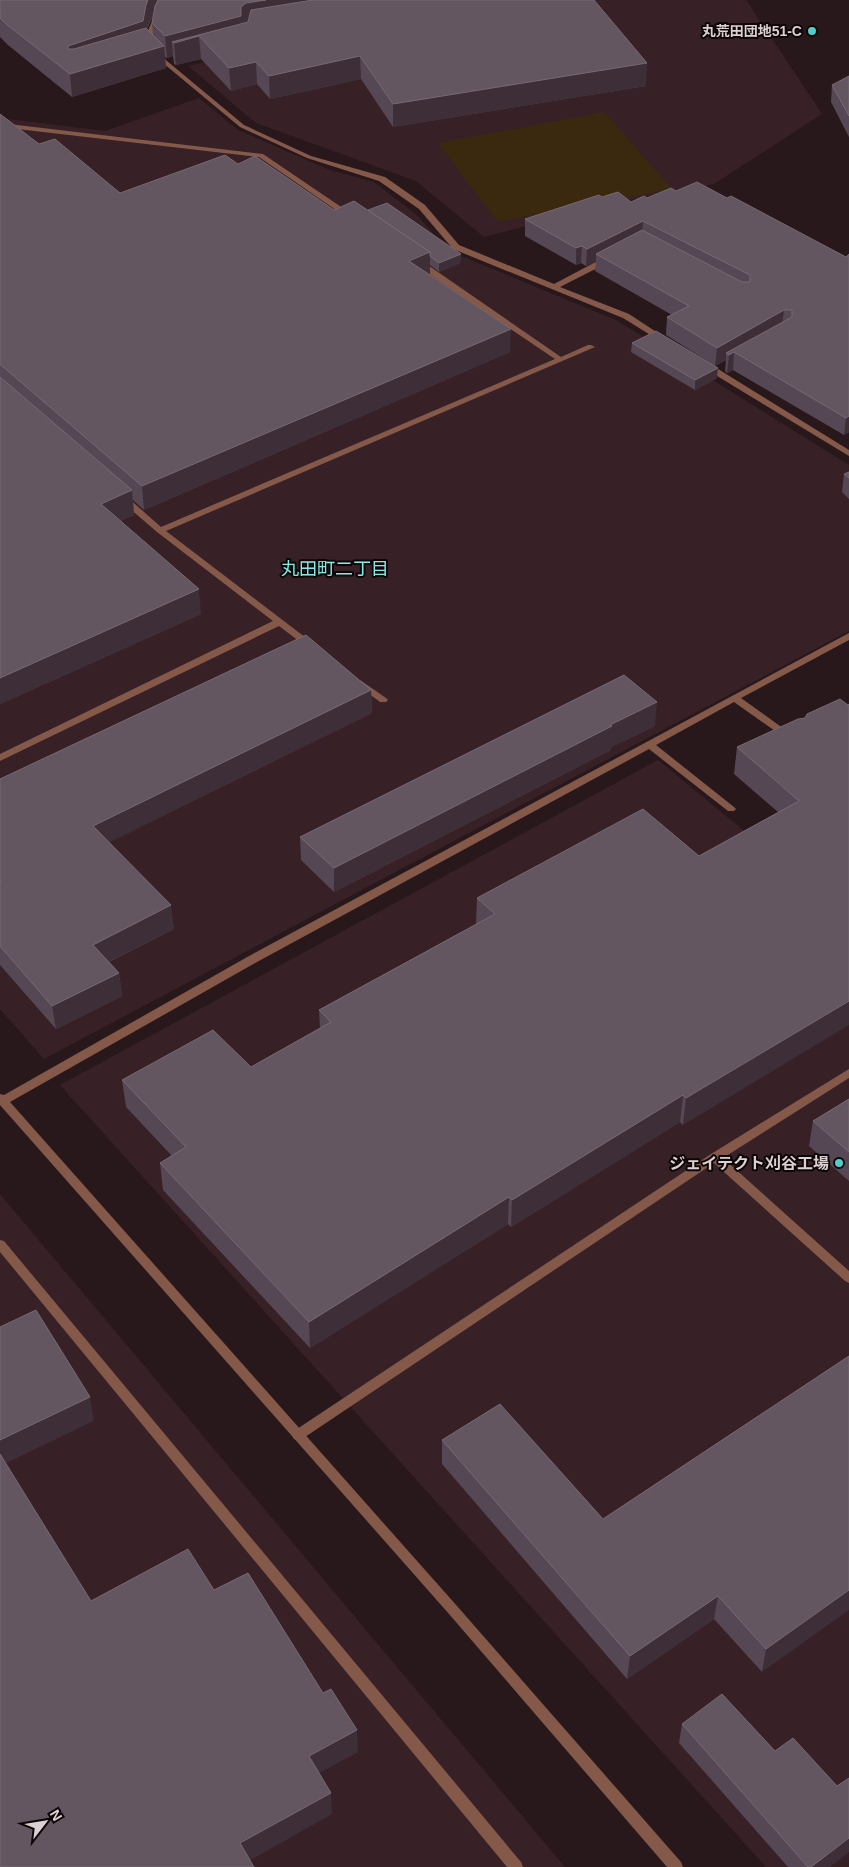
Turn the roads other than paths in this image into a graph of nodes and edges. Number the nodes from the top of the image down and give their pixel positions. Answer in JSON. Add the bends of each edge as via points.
{"nodes":[{"id":1,"x":165,"y":0,"type":"edge"},
{"id":2,"x":149,"y":46,"type":"junction"},
{"id":3,"x":140,"y":49,"type":"edge"},
{"id":4,"x":174,"y":60,"type":"edge"},
{"id":5,"x":165,"y":62,"type":"junction"},
{"id":6,"x":0,"y":125,"type":"edge"},
{"id":7,"x":358,"y":221,"type":"edge"},
{"id":8,"x":615,"y":256,"type":"edge"},
{"id":9,"x":415,"y":260,"type":"edge"},
{"id":10,"x":554,"y":287,"type":"junction"},
{"id":11,"x":667,"y":341,"type":"edge"},
{"id":12,"x":591,"y":347,"type":"dead end"},
{"id":13,"x":561,"y":360,"type":"junction"},
{"id":14,"x":699,"y":361,"type":"edge"},
{"id":15,"x":723,"y":367,"type":"edge"},
{"id":16,"x":715,"y":371,"type":"junction"},
{"id":17,"x":849,"y":454,"type":"edge"},
{"id":18,"x":117,"y":492,"type":"edge"},
{"id":19,"x":160,"y":530,"type":"junction"},
{"id":20,"x":279,"y":622,"type":"junction"},
{"id":21,"x":849,"y":636,"type":"edge"},
{"id":22,"x":319,"y":652,"type":"edge"},
{"id":23,"x":351,"y":676,"type":"edge"},
{"id":24,"x":736,"y":699,"type":"junction"},
{"id":25,"x":383,"y":700,"type":"dead end"},
{"id":26,"x":797,"y":742,"type":"edge"},
{"id":27,"x":650,"y":745,"type":"junction"},
{"id":28,"x":0,"y":758,"type":"edge"},
{"id":29,"x":730,"y":809,"type":"dead end"},
{"id":30,"x":849,"y":1073,"type":"edge"},
{"id":31,"x":1,"y":1100,"type":"edge"},
{"id":32,"x":715,"y":1156,"type":"junction"},
{"id":33,"x":0,"y":1244,"type":"edge"},
{"id":34,"x":849,"y":1278,"type":"edge"},
{"id":35,"x":298,"y":1435,"type":"junction"},
{"id":36,"x":516,"y":1867,"type":"edge"},
{"id":37,"x":676,"y":1867,"type":"edge"}],
"edges":[{"from":1,"to":2,"type":"street","via":[[152,28]]},
{"from":2,"to":3,"type":"street"},
{"from":2,"to":5,"type":"street"},
{"from":4,"to":5,"type":"street"},
{"from":5,"to":10,"type":"street","via":[[242,126],[309,157],[382,179],[422,207],[456,247]]},
{"from":6,"to":7,"type":"street","via":[[261,155]]},
{"from":8,"to":10,"type":"street"},
{"from":9,"to":13,"type":"street"},
{"from":10,"to":11,"type":"street","via":[[626,316]]},
{"from":12,"to":13,"type":"street"},
{"from":13,"to":19,"type":"street"},
{"from":14,"to":16,"type":"street"},
{"from":15,"to":16,"type":"street"},
{"from":16,"to":17,"type":"street"},
{"from":18,"to":19,"type":"street"},
{"from":19,"to":20,"type":"street"},
{"from":20,"to":22,"type":"street"},
{"from":20,"to":28,"type":"street"},
{"from":21,"to":24,"type":"street"},
{"from":23,"to":25,"type":"street"},
{"from":24,"to":26,"type":"street"},
{"from":24,"to":27,"type":"street"},
{"from":27,"to":29,"type":"street"},
{"from":27,"to":31,"type":"street","via":[[253,959]]},
{"from":30,"to":32,"type":"street"},
{"from":31,"to":35,"type":"street"},
{"from":32,"to":34,"type":"street"},
{"from":32,"to":35,"type":"street"},
{"from":33,"to":36,"type":"street"},
{"from":35,"to":37,"type":"street"}]}
